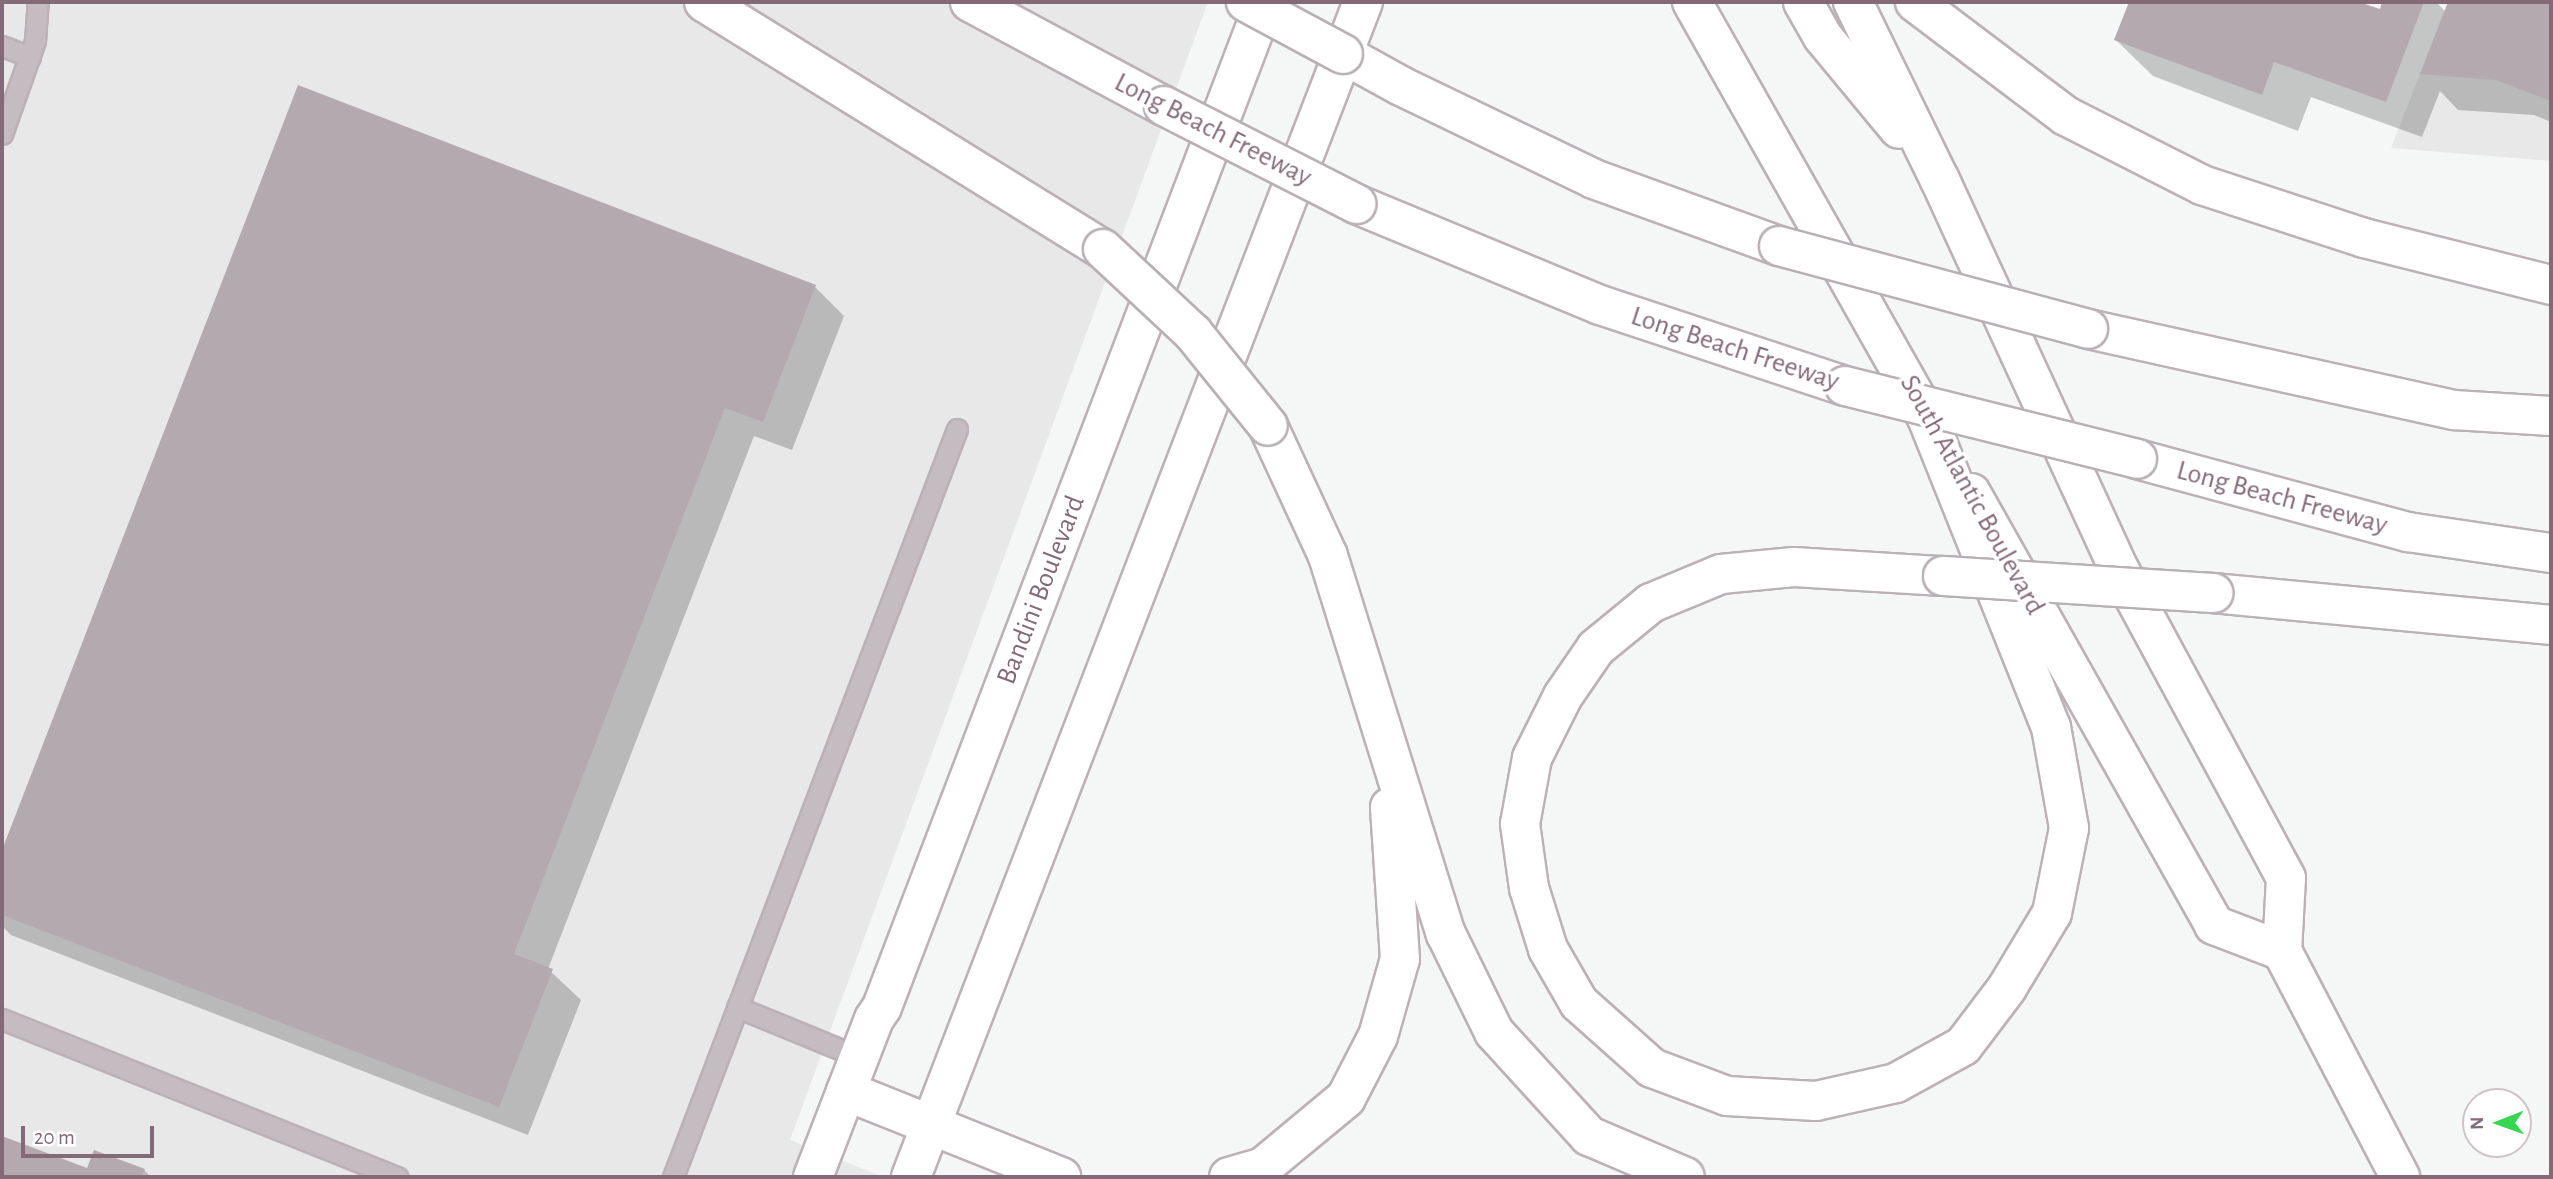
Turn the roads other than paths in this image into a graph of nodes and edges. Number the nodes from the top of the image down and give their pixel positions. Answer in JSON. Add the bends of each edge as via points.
{"nodes":[{"id":1,"x":37,"y":2,"type":"edge"},
{"id":2,"x":704,"y":2,"type":"edge"},
{"id":3,"x":970,"y":2,"type":"edge"},
{"id":4,"x":1246,"y":2,"type":"edge"},
{"id":5,"x":1265,"y":2,"type":"edge"},
{"id":6,"x":1305,"y":2,"type":"edge"},
{"id":7,"x":1363,"y":2,"type":"edge"},
{"id":8,"x":1692,"y":2,"type":"edge"},
{"id":9,"x":1803,"y":2,"type":"edge"},
{"id":10,"x":1853,"y":2,"type":"edge"},
{"id":11,"x":1915,"y":2,"type":"edge"},
{"id":12,"x":2,"y":46,"type":"edge"},
{"id":13,"x":1343,"y":54,"type":"junction"},
{"id":14,"x":30,"y":57,"type":"junction"},
{"id":15,"x":2,"y":134,"type":"edge"},
{"id":16,"x":1940,"y":180,"type":"junction"},
{"id":17,"x":2551,"y":285,"type":"edge"},
{"id":18,"x":1924,"y":411,"type":"junction"},
{"id":19,"x":2551,"y":416,"type":"edge"},
{"id":20,"x":957,"y":429,"type":"dead end"},
{"id":21,"x":2551,"y":553,"type":"edge"},
{"id":22,"x":2551,"y":625,"type":"edge"},
{"id":23,"x":1386,"y":749,"type":"junction"},
{"id":24,"x":2283,"y":951,"type":"junction"},
{"id":25,"x":737,"y":1007,"type":"junction"},
{"id":26,"x":2,"y":1019,"type":"edge"},
{"id":27,"x":853,"y":1074,"type":"junction"},
{"id":28,"x":932,"y":1124,"type":"junction"},
{"id":29,"x":398,"y":1177,"type":"edge"},
{"id":30,"x":673,"y":1177,"type":"edge"},
{"id":31,"x":813,"y":1177,"type":"edge"},
{"id":32,"x":911,"y":1177,"type":"edge"},
{"id":33,"x":1061,"y":1177,"type":"edge"},
{"id":34,"x":1228,"y":1177,"type":"edge"},
{"id":35,"x":1685,"y":1177,"type":"edge"},
{"id":36,"x":2400,"y":1177,"type":"edge"}],
"edges":[{"from":1,"to":14,"type":"lane"},
{"from":2,"to":23,"type":"main road","bridge":true,"via":[[1103,249],[1193,333],[1268,426],[1328,556]]},
{"from":3,"to":21,"type":"main road","name":"Long Beach Freeway","bridge":true,"via":[[1356,204],[1600,305],[1845,386],[2408,532]]},
{"from":4,"to":13,"type":"main road","bridge":true},
{"from":5,"to":27,"type":"main road","name":"Bandini Boulevard"},
{"from":6,"to":13,"type":"main road"},
{"from":7,"to":28,"type":"main road"},
{"from":8,"to":18,"type":"main road","name":"South Atlantic Boulevard"},
{"from":9,"to":16,"type":"main road","via":[[1823,37]]},
{"from":10,"to":16,"type":"main road"},
{"from":11,"to":17,"type":"main road","via":[[2066,116],[2202,185],[2364,238]]},
{"from":12,"to":14,"type":"lane"},
{"from":13,"to":19,"type":"main road","bridge":true,"via":[[1594,179],[1779,246],[2088,329],[2454,410]]},
{"from":14,"to":15,"type":"lane"},
{"from":16,"to":24,"type":"main road","via":[[2119,569],[2286,878]]},
{"from":18,"to":22,"type":"main road","bridge":true,"via":[[2051,727],[2069,828],[2052,913],[2007,988],[1964,1046],[1896,1083],[1816,1101],[1727,1096],[1652,1068],[1579,1003],[1548,949],[1530,888],[1520,824],[1532,758],[1563,696],[1596,648],[1651,603],[1721,573],[1794,567],[1943,576],[2213,593]]},
{"from":18,"to":24,"type":"main road","name":"South Atlantic Boulevard","via":[[2214,925]]},
{"from":20,"to":25,"type":"lane"},
{"from":23,"to":34,"type":"main road","via":[[1400,959],[1378,1036],[1346,1098],[1263,1167]]},
{"from":23,"to":35,"type":"main road","via":[[1446,934],[1494,1032],[1590,1136]]},
{"from":24,"to":36,"type":"main road"},
{"from":25,"to":27,"type":"lane"},
{"from":25,"to":30,"type":"lane"},
{"from":26,"to":29,"type":"lane"},
{"from":27,"to":28,"type":"main road"},
{"from":27,"to":31,"type":"main road","name":"Bandini Boulevard"},
{"from":28,"to":32,"type":"main road"},
{"from":28,"to":33,"type":"main road"}]}
